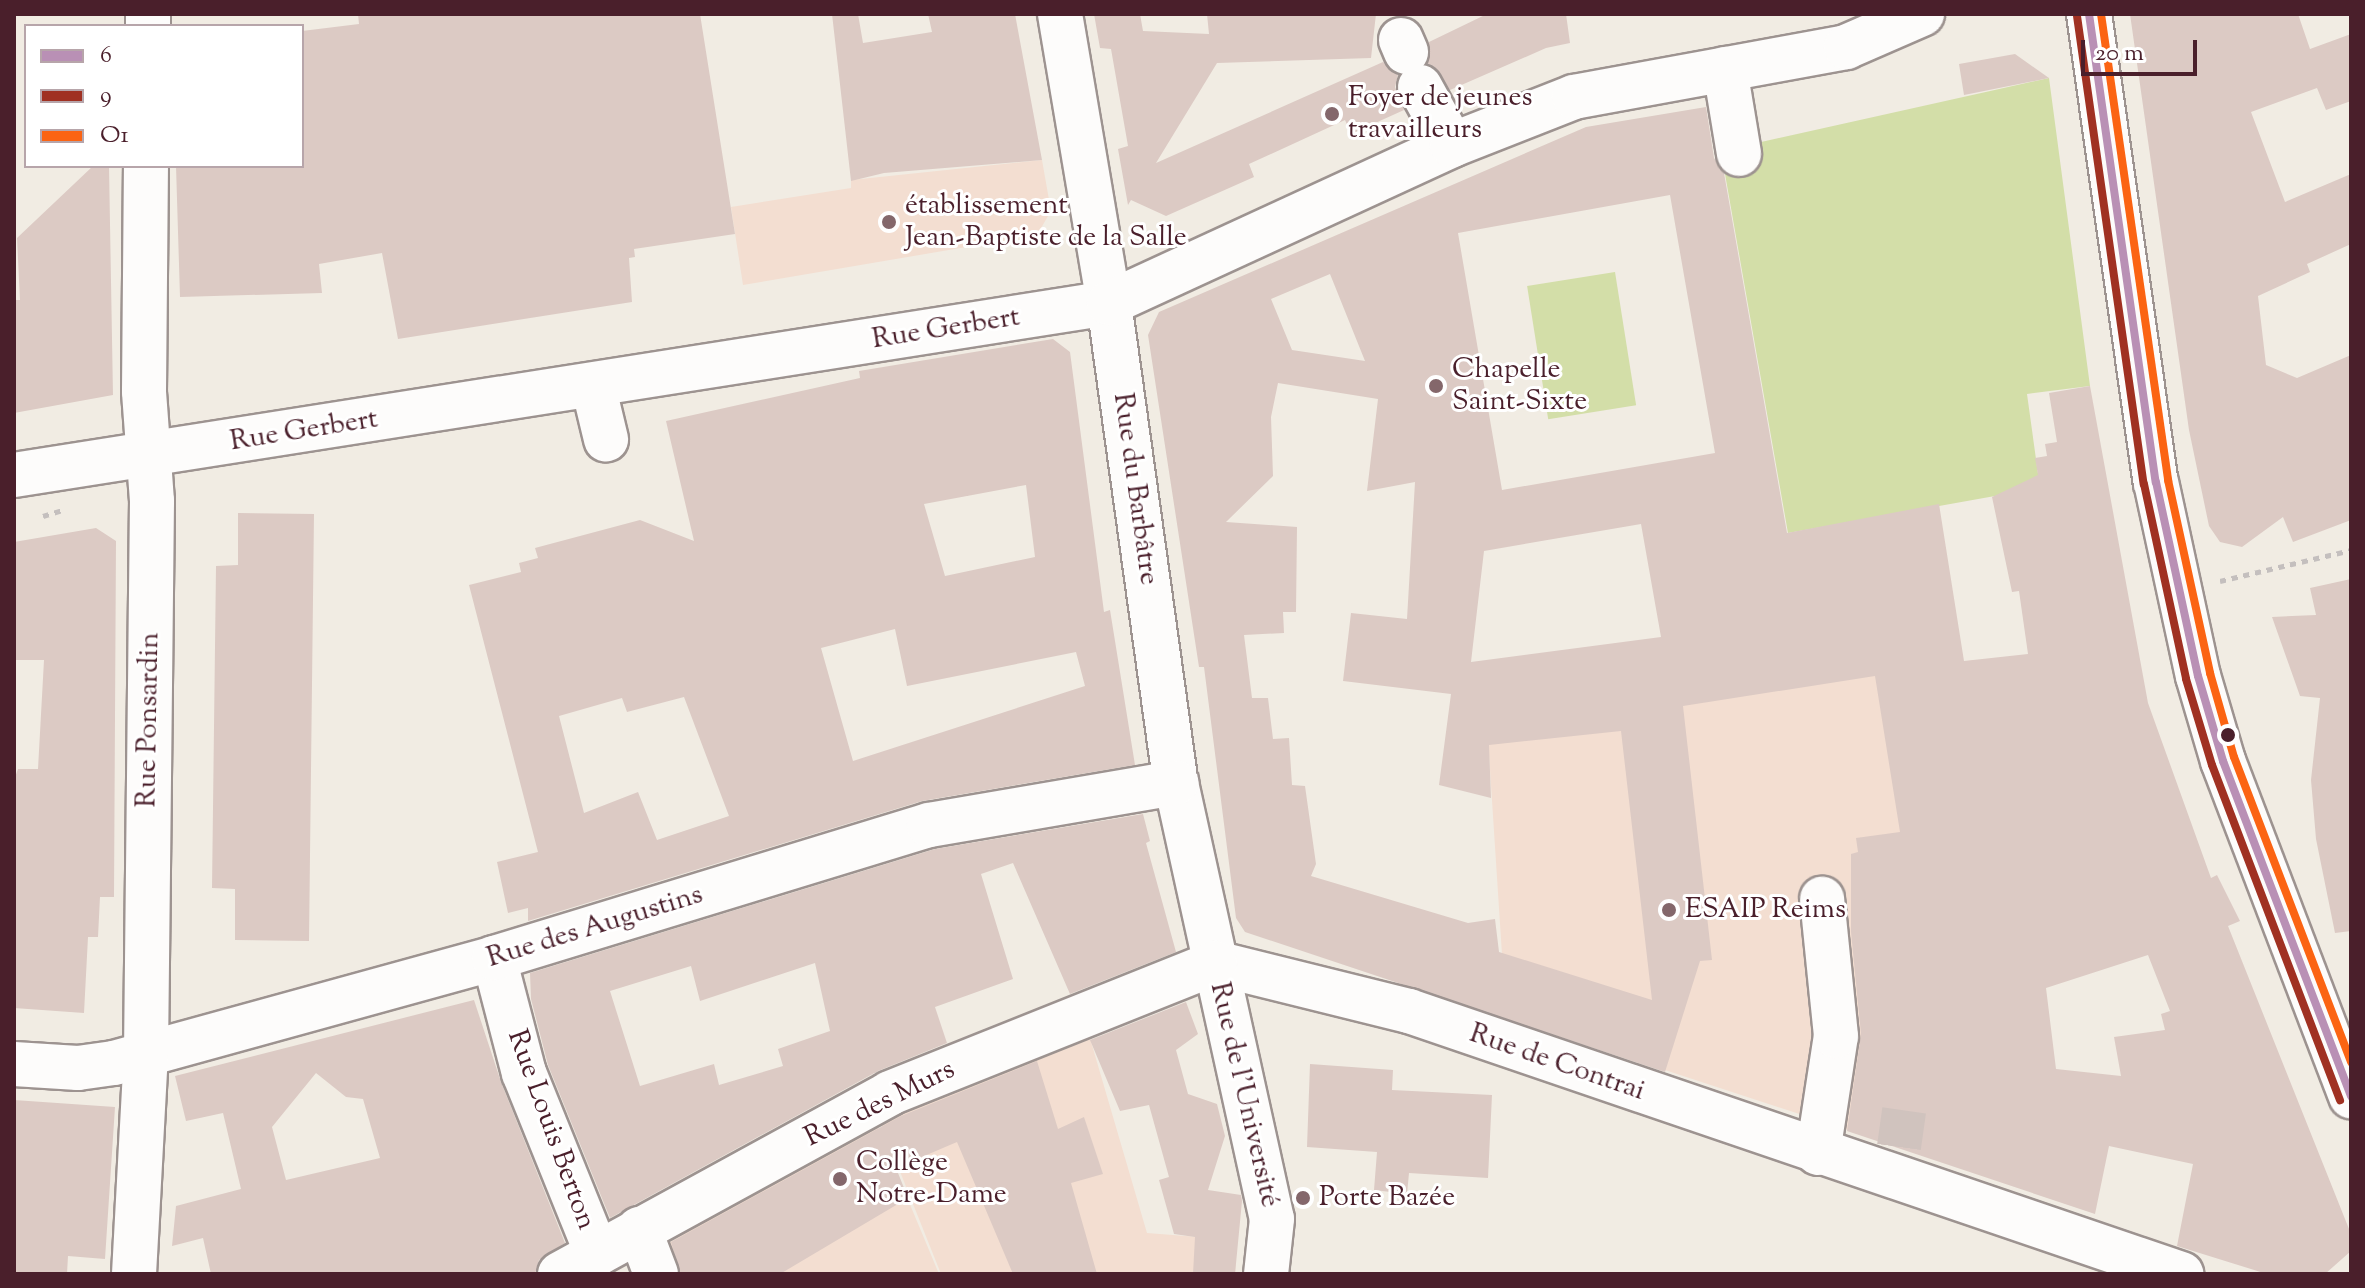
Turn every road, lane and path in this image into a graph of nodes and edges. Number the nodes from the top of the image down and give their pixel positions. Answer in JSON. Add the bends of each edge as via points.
{"nodes":[{"id":1,"x":1060,"y":14,"type":"edge"},
{"id":2,"x":1922,"y":14,"type":"edge"},
{"id":3,"x":2089,"y":14,"type":"edge"},
{"id":4,"x":1874,"y":24,"type":"edge"},
{"id":5,"x":1409,"y":60,"type":"dead end"},
{"id":6,"x":1725,"y":69,"type":"junction"},
{"id":7,"x":1452,"y":145,"type":"junction"},
{"id":8,"x":1739,"y":154,"type":"dead end"},
{"id":9,"x":146,"y":168,"type":"edge"},
{"id":10,"x":1109,"y":303,"type":"junction"},
{"id":11,"x":593,"y":385,"type":"junction"},
{"id":12,"x":606,"y":439,"type":"dead end"},
{"id":13,"x":152,"y":456,"type":"junction"},
{"id":14,"x":14,"y":475,"type":"edge"},
{"id":15,"x":2351,"y":550,"type":"edge"},
{"id":16,"x":2179,"y":590,"type":"junction"},
{"id":17,"x":1176,"y":783,"type":"junction"},
{"id":18,"x":1822,"y":899,"type":"dead end"},
{"id":19,"x":494,"y":958,"type":"junction"},
{"id":20,"x":1215,"y":963,"type":"junction"},
{"id":21,"x":146,"y":1055,"type":"junction"},
{"id":22,"x":14,"y":1064,"type":"edge"},
{"id":23,"x":2351,"y":1096,"type":"edge"},
{"id":24,"x":1818,"y":1153,"type":"junction"},
{"id":25,"x":639,"y":1229,"type":"junction"},
{"id":26,"x":578,"y":1264,"type":"edge"},
{"id":27,"x":134,"y":1274,"type":"edge"},
{"id":28,"x":656,"y":1274,"type":"edge"},
{"id":29,"x":1266,"y":1274,"type":"edge"},
{"id":30,"x":2181,"y":1274,"type":"edge"}],
"edges":[{"from":1,"to":10,"type":"street","name":"Rue du Barbâtre"},
{"from":2,"to":4,"type":"street","name":"Rue Gerbert"},
{"from":3,"to":16,"type":"street","via":[[2156,482]]},
{"from":4,"to":6,"type":"street","name":"Rue Gerbert","via":[[1846,47]]},
{"from":5,"to":7,"type":"street"},
{"from":6,"to":7,"type":"street","name":"Rue Gerbert","via":[[1574,97]]},
{"from":6,"to":8,"type":"street"},
{"from":7,"to":10,"type":"street","name":"Rue Gerbert"},
{"from":9,"to":13,"type":"street","name":"Rue Ponsardin","via":[[144,391]]},
{"from":10,"to":11,"type":"street","name":"Rue Gerbert"},
{"from":10,"to":17,"type":"street","name":"Rue du Barbâtre"},
{"from":11,"to":12,"type":"street"},
{"from":11,"to":13,"type":"street","name":"Rue Gerbert"},
{"from":13,"to":14,"type":"street","name":"Rue Gerbert"},
{"from":13,"to":21,"type":"street","name":"Rue Ponsardin"},
{"from":15,"to":16,"type":"path"},
{"from":16,"to":23,"type":"street","via":[[2223,761]]},
{"from":17,"to":19,"type":"street","name":"Rue des Augustins","via":[[929,825]]},
{"from":17,"to":20,"type":"street","name":"Rue du Barbâtre"},
{"from":18,"to":24,"type":"street","via":[[1836,1036]]},
{"from":19,"to":21,"type":"street","name":"Rue des Augustins"},
{"from":19,"to":26,"type":"street","name":"Rue Louis Berton"},
{"from":20,"to":24,"type":"street","name":"Rue de Contrai","via":[[1409,1011]]},
{"from":20,"to":25,"type":"street","name":"Rue des Murs","via":[[890,1093]]},
{"from":20,"to":29,"type":"street","name":"Rue de l'Université","via":[[1272,1219]]},
{"from":21,"to":22,"type":"street","name":"Rue des Augustins","via":[[78,1068]]},
{"from":21,"to":27,"type":"street","name":"Rue Ponsardin"},
{"from":24,"to":30,"type":"street","name":"Rue de Contrai","via":[[1896,1163]]},
{"from":25,"to":26,"type":"street","name":"Rue des Murs"},
{"from":25,"to":28,"type":"street"}]}
